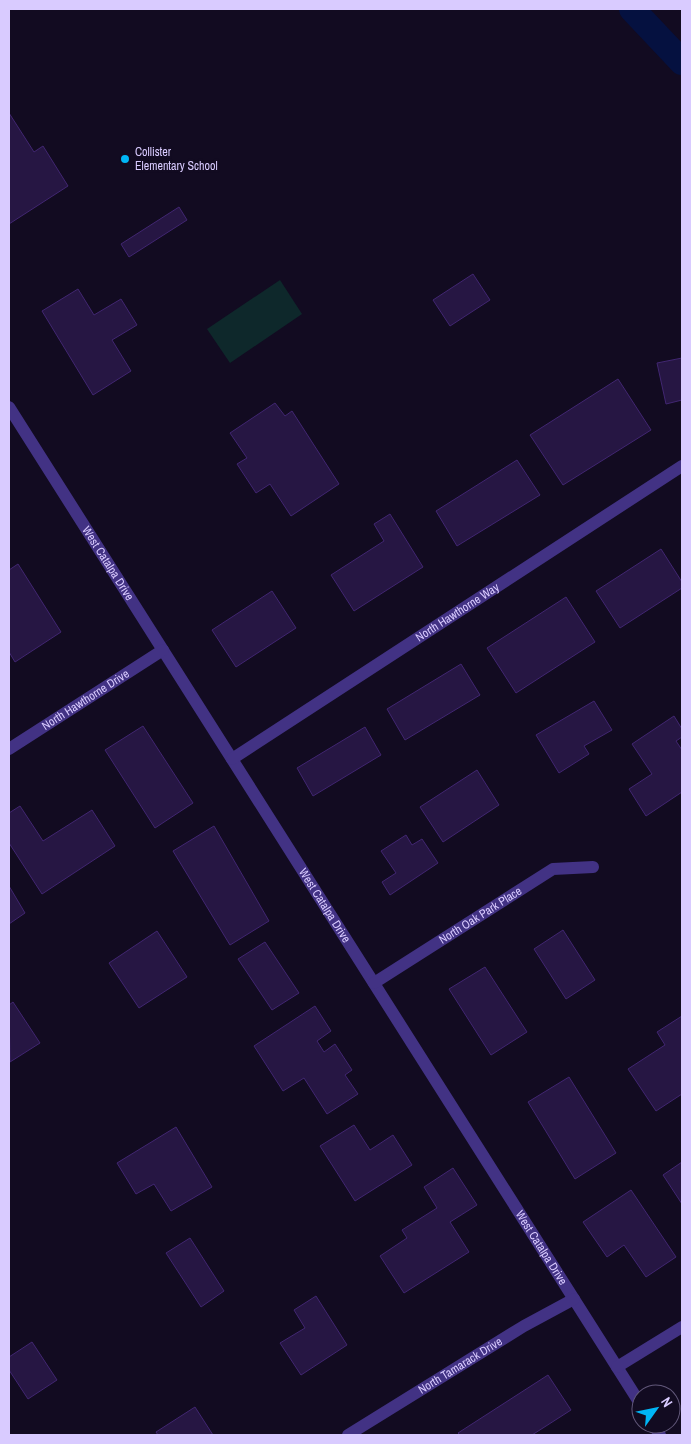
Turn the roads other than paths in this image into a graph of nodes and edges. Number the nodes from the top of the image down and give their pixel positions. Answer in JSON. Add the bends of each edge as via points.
{"nodes":[{"id":1,"x":9,"y":407,"type":"edge"},
{"id":2,"x":682,"y":466,"type":"edge"},
{"id":3,"x":163,"y":650,"type":"junction"},
{"id":4,"x":9,"y":749,"type":"edge"},
{"id":5,"x":232,"y":759,"type":"junction"},
{"id":6,"x":593,"y":867,"type":"dead end"},
{"id":7,"x":374,"y":983,"type":"junction"},
{"id":8,"x":574,"y":1298,"type":"junction"},
{"id":9,"x":682,"y":1326,"type":"edge"},
{"id":10,"x":617,"y":1367,"type":"junction"},
{"id":11,"x":631,"y":1389,"type":"edge"},
{"id":12,"x":348,"y":1435,"type":"edge"}],
"edges":[{"from":1,"to":3,"type":"street","name":"West Catalpa Drive"},
{"from":2,"to":5,"type":"street","name":"North Hawthorne Way"},
{"from":3,"to":4,"type":"street","name":"North Hawthorne Drive"},
{"from":3,"to":5,"type":"street","name":"West Catalpa Drive"},
{"from":5,"to":7,"type":"street","name":"West Catalpa Drive"},
{"from":6,"to":7,"type":"street","name":"North Oak Park Place","via":[[552,869]]},
{"from":7,"to":8,"type":"street","name":"West Catalpa Drive"},
{"from":8,"to":10,"type":"street","name":"West Catalpa Drive"},
{"from":8,"to":12,"type":"street","name":"North Tamarack Drive"},
{"from":9,"to":10,"type":"street"},
{"from":10,"to":11,"type":"street","name":"West Catalpa Drive"}]}
